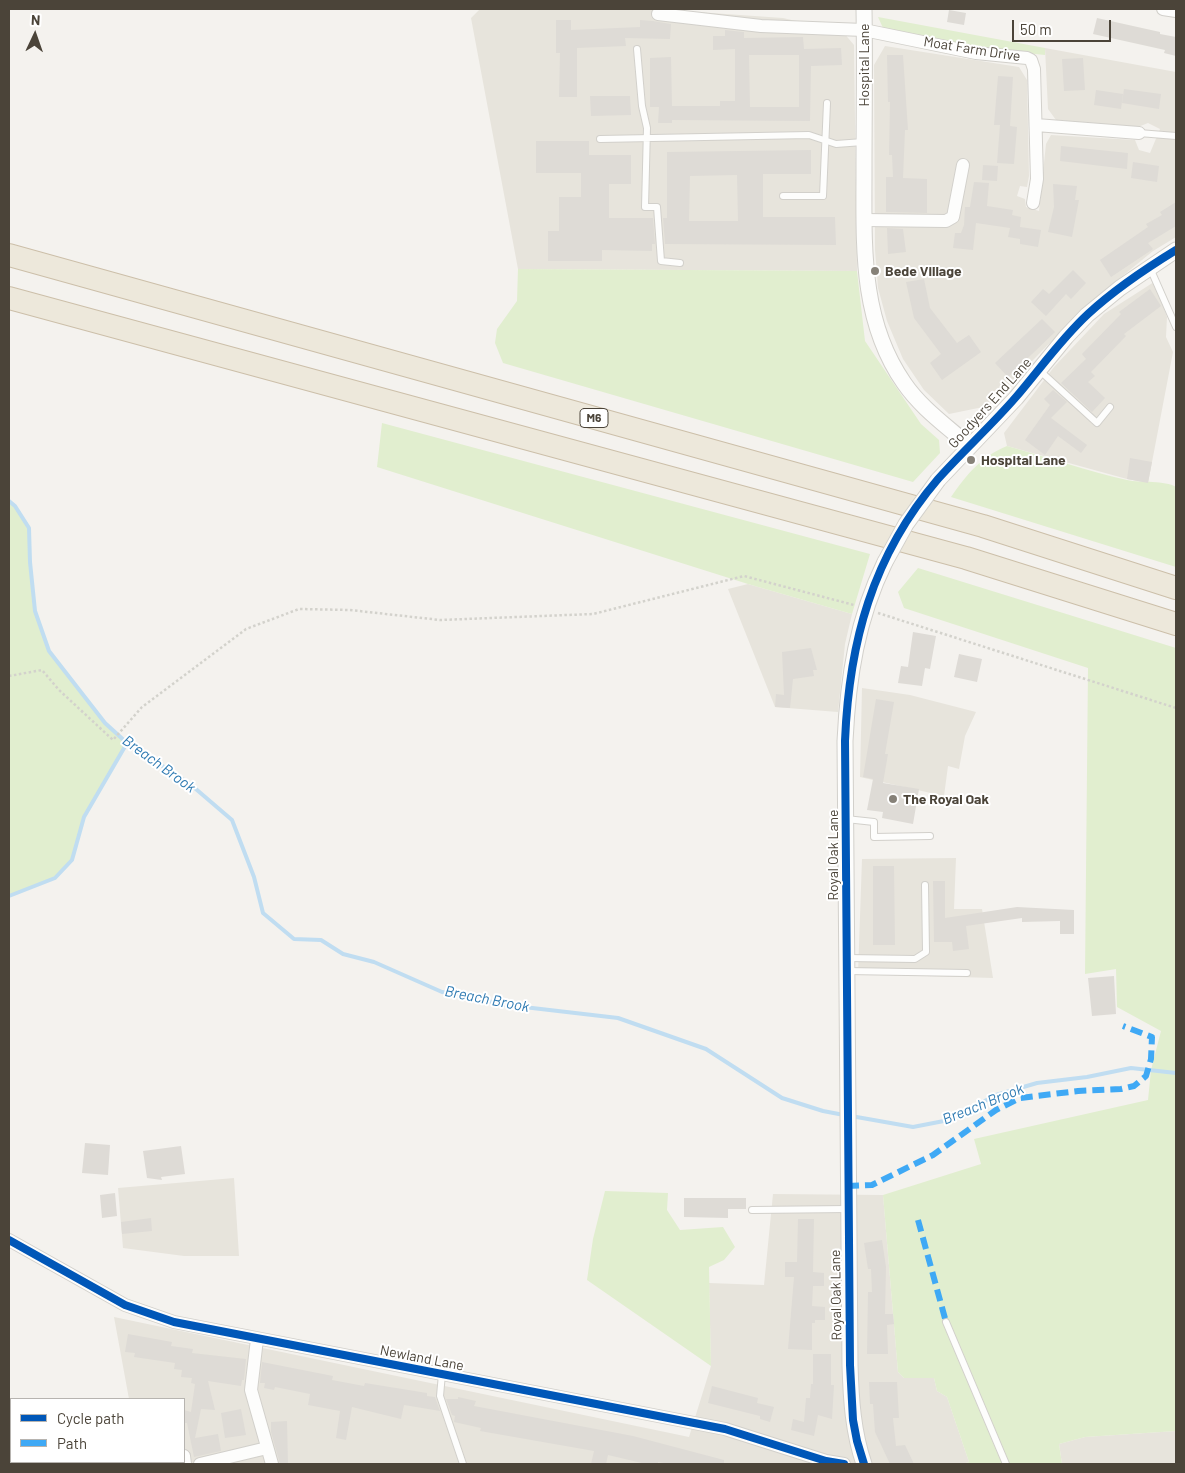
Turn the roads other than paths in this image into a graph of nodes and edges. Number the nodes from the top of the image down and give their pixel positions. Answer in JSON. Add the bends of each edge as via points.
{"nodes":[{"id":1,"x":864,"y":9,"type":"edge"},
{"id":2,"x":1163,"y":9,"type":"edge"},
{"id":3,"x":1176,"y":11,"type":"edge"},
{"id":4,"x":658,"y":14,"type":"dead end"},
{"id":5,"x":864,"y":30,"type":"junction"},
{"id":6,"x":637,"y":49,"type":"dead end"},
{"id":7,"x":827,"y":103,"type":"dead end"},
{"id":8,"x":1036,"y":125,"type":"junction"},
{"id":9,"x":1139,"y":133,"type":"joint"},
{"id":10,"x":1176,"y":136,"type":"edge"},
{"id":11,"x":646,"y":138,"type":"junction"},
{"id":12,"x":600,"y":139,"type":"dead end"},
{"id":13,"x":826,"y":141,"type":"junction"},
{"id":14,"x":864,"y":142,"type":"junction"},
{"id":15,"x":963,"y":165,"type":"dead end"},
{"id":16,"x":783,"y":196,"type":"dead end"},
{"id":17,"x":1033,"y":203,"type":"dead end"},
{"id":18,"x":864,"y":220,"type":"junction"},
{"id":19,"x":1176,"y":250,"type":"edge"},
{"id":20,"x":9,"y":255,"type":"edge"},
{"id":21,"x":680,"y":263,"type":"dead end"},
{"id":22,"x":1150,"y":267,"type":"junction"},
{"id":23,"x":9,"y":298,"type":"edge"},
{"id":24,"x":1176,"y":327,"type":"edge"},
{"id":25,"x":1038,"y":369,"type":"junction"},
{"id":26,"x":1110,"y":407,"type":"dead end"},
{"id":27,"x":969,"y":446,"type":"junction"},
{"id":28,"x":1176,"y":588,"type":"edge"},
{"id":29,"x":866,"y":609,"type":"joint"},
{"id":30,"x":1176,"y":624,"type":"edge"},
{"id":31,"x":845,"y":818,"type":"junction"},
{"id":32,"x":930,"y":836,"type":"dead end"},
{"id":33,"x":926,"y":885,"type":"dead end"},
{"id":34,"x":846,"y":964,"type":"junction"},
{"id":35,"x":967,"y":972,"type":"dead end"},
{"id":36,"x":848,"y":1209,"type":"junction"},
{"id":37,"x":752,"y":1210,"type":"dead end"},
{"id":38,"x":9,"y":1240,"type":"edge"},
{"id":39,"x":946,"y":1322,"type":"dead end"},
{"id":40,"x":258,"y":1338,"type":"junction"},
{"id":41,"x":442,"y":1374,"type":"junction"},
{"id":42,"x":267,"y":1448,"type":"junction"},
{"id":43,"x":200,"y":1464,"type":"edge"},
{"id":44,"x":272,"y":1464,"type":"edge"},
{"id":45,"x":463,"y":1464,"type":"edge"},
{"id":46,"x":844,"y":1464,"type":"edge"},
{"id":47,"x":861,"y":1464,"type":"edge"},
{"id":48,"x":1006,"y":1464,"type":"edge"}],
"edges":[{"from":1,"to":5,"type":"street","name":"Hospital Lane"},
{"from":2,"to":3,"type":"street"},
{"from":4,"to":5,"type":"street","via":[[761,26]]},
{"from":5,"to":8,"type":"street","name":"Moat Farm Drive","via":[[976,53],[1031,60]]},
{"from":5,"to":14,"type":"street","name":"Hospital Lane"},
{"from":6,"to":11,"type":"lane"},
{"from":7,"to":13,"type":"lane"},
{"from":8,"to":9,"type":"street"},
{"from":8,"to":17,"type":"street","via":[[1037,179]]},
{"from":9,"to":10,"type":"lane"},
{"from":11,"to":12,"type":"lane"},
{"from":11,"to":13,"type":"lane","via":[[809,135]]},
{"from":11,"to":21,"type":"lane","via":[[646,207],[657,207],[661,261]]},
{"from":13,"to":14,"type":"lane","via":[[836,144]]},
{"from":13,"to":16,"type":"lane","via":[[823,145],[822,196]]},
{"from":14,"to":18,"type":"street","name":"Hospital Lane"},
{"from":15,"to":18,"type":"street","via":[[952,217],[946,222]]},
{"from":18,"to":27,"type":"street","name":"Hospital Lane","via":[[867,284],[879,335],[888,356],[904,384],[921,404]]},
{"from":19,"to":22,"type":"street","name":"Goodyers End Lane"},
{"from":20,"to":28,"type":"highway","number":"M6","via":[[983,526]]},
{"from":22,"to":24,"type":"lane"},
{"from":22,"to":25,"type":"street","name":"Goodyers End Lane","via":[[1087,315]]},
{"from":23,"to":30,"type":"highway","via":[[966,558]]},
{"from":25,"to":26,"type":"lane","via":[[1097,423]]},
{"from":25,"to":27,"type":"street","name":"Goodyers End Lane","via":[[1016,398]]},
{"from":27,"to":29,"type":"street","name":"Goodyers End Lane","bridge":true,"via":[[938,480],[906,524],[885,562]]},
{"from":29,"to":31,"type":"street","name":"Royal Oak Lane","via":[[848,686]]},
{"from":31,"to":32,"type":"lane","via":[[874,822],[874,837]]},
{"from":31,"to":34,"type":"street","name":"Royal Oak Lane"},
{"from":33,"to":34,"type":"lane","via":[[926,952],[915,959]]},
{"from":34,"to":35,"type":"lane"},
{"from":34,"to":36,"type":"street","name":"Royal Oak Lane"},
{"from":36,"to":37,"type":"lane"},
{"from":36,"to":47,"type":"street","name":"Royal Oak Lane","via":[[851,1397]]},
{"from":38,"to":40,"type":"street","name":"Newland Lane","via":[[125,1305],[174,1322]]},
{"from":39,"to":48,"type":"lane"},
{"from":40,"to":41,"type":"street","name":"Newland Lane"},
{"from":40,"to":42,"type":"street","via":[[251,1390]]},
{"from":41,"to":45,"type":"lane","via":[[440,1396]]},
{"from":41,"to":46,"type":"street","name":"Newland Lane","via":[[725,1429],[826,1462]]},
{"from":42,"to":43,"type":"street"},
{"from":42,"to":44,"type":"street"}]}
